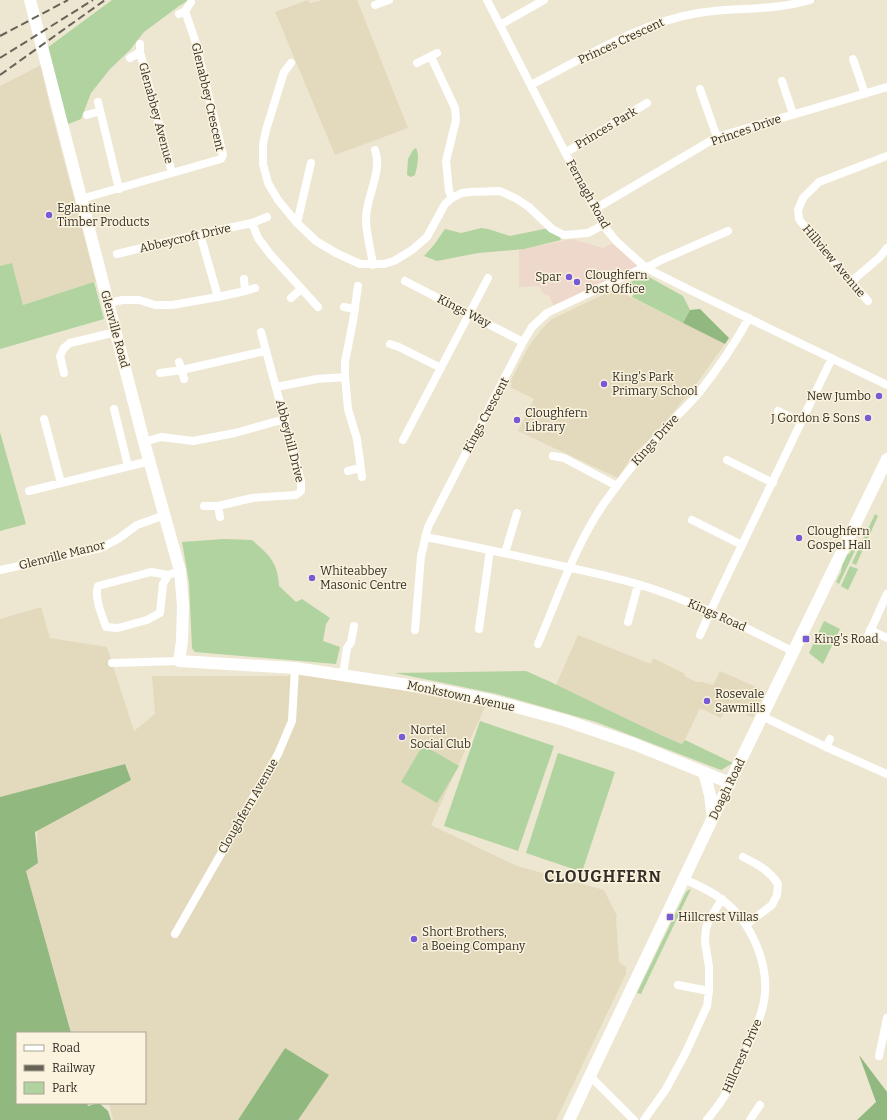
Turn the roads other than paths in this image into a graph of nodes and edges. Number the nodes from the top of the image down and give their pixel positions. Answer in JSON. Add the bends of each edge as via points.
{"nodes":[{"id":1,"x":30,"y":0,"type":"edge"},
{"id":2,"x":389,"y":0,"type":"edge"},
{"id":3,"x":487,"y":0,"type":"edge"},
{"id":4,"x":544,"y":0,"type":"edge"},
{"id":5,"x":810,"y":0,"type":"edge"},
{"id":6,"x":191,"y":2,"type":"dead end"},
{"id":7,"x":375,"y":6,"type":"edge"},
{"id":8,"x":500,"y":25,"type":"junction"},
{"id":9,"x":130,"y":58,"type":"dead end"},
{"id":10,"x":853,"y":59,"type":"dead end"},
{"id":11,"x":417,"y":62,"type":"dead end"},
{"id":12,"x":291,"y":63,"type":"dead end"},
{"id":13,"x":782,"y":81,"type":"dead end"},
{"id":14,"x":530,"y":85,"type":"junction"},
{"id":15,"x":887,"y":87,"type":"edge"},
{"id":16,"x":700,"y":89,"type":"dead end"},
{"id":17,"x":865,"y":94,"type":"junction"},
{"id":18,"x":647,"y":103,"type":"dead end"},
{"id":19,"x":87,"y":114,"type":"dead end"},
{"id":20,"x":793,"y":114,"type":"junction"},
{"id":21,"x":717,"y":137,"type":"junction"},
{"id":22,"x":375,"y":150,"type":"dead end"},
{"id":23,"x":565,"y":153,"type":"junction"},
{"id":24,"x":887,"y":156,"type":"edge"},
{"id":25,"x":311,"y":163,"type":"dead end"},
{"id":26,"x":172,"y":173,"type":"junction"},
{"id":27,"x":119,"y":189,"type":"junction"},
{"id":28,"x":452,"y":198,"type":"junction"},
{"id":29,"x":81,"y":199,"type":"junction"},
{"id":30,"x":595,"y":209,"type":"junction"},
{"id":31,"x":267,"y":217,"type":"dead end"},
{"id":32,"x":297,"y":222,"type":"junction"},
{"id":33,"x":252,"y":223,"type":"junction"},
{"id":34,"x":603,"y":225,"type":"junction"},
{"id":35,"x":728,"y":230,"type":"dead end"},
{"id":36,"x":200,"y":234,"type":"junction"},
{"id":37,"x":887,"y":248,"type":"edge"},
{"id":38,"x":117,"y":254,"type":"dead end"},
{"id":39,"x":373,"y":265,"type":"junction"},
{"id":40,"x":646,"y":268,"type":"junction"},
{"id":41,"x":488,"y":278,"type":"dead end"},
{"id":42,"x":244,"y":279,"type":"dead end"},
{"id":43,"x":405,"y":281,"type":"dead end"},
{"id":44,"x":852,"y":281,"type":"junction"},
{"id":45,"x":358,"y":286,"type":"dead end"},
{"id":46,"x":255,"y":288,"type":"dead end"},
{"id":47,"x":301,"y":289,"type":"junction"},
{"id":48,"x":245,"y":291,"type":"junction"},
{"id":49,"x":218,"y":297,"type":"junction"},
{"id":50,"x":291,"y":298,"type":"dead end"},
{"id":51,"x":868,"y":301,"type":"dead end"},
{"id":52,"x":108,"y":303,"type":"junction"},
{"id":53,"x":318,"y":307,"type":"dead end"},
{"id":54,"x":344,"y":307,"type":"dead end"},
{"id":55,"x":355,"y":309,"type":"junction"},
{"id":56,"x":469,"y":314,"type":"junction"},
{"id":57,"x":749,"y":318,"type":"junction"},
{"id":58,"x":116,"y":332,"type":"junction"},
{"id":59,"x":261,"y":332,"type":"dead end"},
{"id":60,"x":523,"y":342,"type":"junction"},
{"id":61,"x":390,"y":344,"type":"dead end"},
{"id":62,"x":266,"y":351,"type":"junction"},
{"id":63,"x":832,"y":358,"type":"junction"},
{"id":64,"x":181,"y":366,"type":"junction"},
{"id":65,"x":441,"y":368,"type":"junction"},
{"id":66,"x":160,"y":372,"type":"dead end"},
{"id":67,"x":64,"y":373,"type":"dead end"},
{"id":68,"x":345,"y":377,"type":"junction"},
{"id":69,"x":184,"y":379,"type":"dead end"},
{"id":70,"x":887,"y":385,"type":"edge"},
{"id":71,"x":276,"y":387,"type":"junction"},
{"id":72,"x":114,"y":409,"type":"dead end"},
{"id":73,"x":778,"y":410,"type":"dead end"},
{"id":74,"x":44,"y":419,"type":"dead end"},
{"id":75,"x":285,"y":419,"type":"junction"},
{"id":76,"x":801,"y":422,"type":"junction"},
{"id":77,"x":403,"y":440,"type":"dead end"},
{"id":78,"x":144,"y":442,"type":"junction"},
{"id":79,"x":553,"y":456,"type":"dead end"},
{"id":80,"x":887,"y":459,"type":"edge"},
{"id":81,"x":727,"y":460,"type":"dead end"},
{"id":82,"x":150,"y":461,"type":"junction"},
{"id":83,"x":128,"y":466,"type":"junction"},
{"id":84,"x":360,"y":468,"type":"junction"},
{"id":85,"x":348,"y":470,"type":"dead end"},
{"id":86,"x":362,"y":477,"type":"dead end"},
{"id":87,"x":61,"y":483,"type":"junction"},
{"id":88,"x":772,"y":483,"type":"junction"},
{"id":89,"x":617,"y":486,"type":"junction"},
{"id":90,"x":29,"y":491,"type":"dead end"},
{"id":91,"x":204,"y":506,"type":"dead end"},
{"id":92,"x":218,"y":506,"type":"junction"},
{"id":93,"x":517,"y":513,"type":"dead end"},
{"id":94,"x":165,"y":515,"type":"junction"},
{"id":95,"x":220,"y":517,"type":"dead end"},
{"id":96,"x":692,"y":520,"type":"dead end"},
{"id":97,"x":425,"y":537,"type":"junction"},
{"id":98,"x":742,"y":545,"type":"junction"},
{"id":99,"x":490,"y":550,"type":"junction"},
{"id":100,"x":505,"y":553,"type":"junction"},
{"id":101,"x":570,"y":567,"type":"junction"},
{"id":102,"x":0,"y":570,"type":"edge"},
{"id":103,"x":174,"y":573,"type":"junction"},
{"id":104,"x":638,"y":585,"type":"junction"},
{"id":105,"x":887,"y":594,"type":"edge"},
{"id":106,"x":710,"y":612,"type":"junction"},
{"id":107,"x":628,"y":622,"type":"dead end"},
{"id":108,"x":354,"y":626,"type":"dead end"},
{"id":109,"x":479,"y":629,"type":"dead end"},
{"id":110,"x":415,"y":630,"type":"dead end"},
{"id":111,"x":700,"y":635,"type":"dead end"},
{"id":112,"x":887,"y":638,"type":"edge"},
{"id":113,"x":538,"y":644,"type":"dead end"},
{"id":114,"x":794,"y":652,"type":"junction"},
{"id":115,"x":179,"y":661,"type":"junction"},
{"id":116,"x":112,"y":663,"type":"dead end"},
{"id":117,"x":295,"y":668,"type":"junction"},
{"id":118,"x":343,"y":675,"type":"junction"},
{"id":119,"x":762,"y":716,"type":"junction"},
{"id":120,"x":704,"y":772,"type":"junction"},
{"id":121,"x":887,"y":774,"type":"edge"},
{"id":122,"x":730,"y":783,"type":"junction"},
{"id":123,"x":713,"y":818,"type":"junction"},
{"id":124,"x":743,"y":857,"type":"dead end"},
{"id":125,"x":684,"y":879,"type":"junction"},
{"id":126,"x":722,"y":899,"type":"junction"},
{"id":127,"x":746,"y":924,"type":"junction"},
{"id":128,"x":175,"y":934,"type":"dead end"},
{"id":129,"x":678,"y":985,"type":"dead end"},
{"id":130,"x":709,"y":991,"type":"junction"},
{"id":131,"x":887,"y":1018,"type":"edge"},
{"id":132,"x":879,"y":1056,"type":"dead end"},
{"id":133,"x":590,"y":1076,"type":"junction"},
{"id":134,"x":760,"y":1105,"type":"dead end"},
{"id":135,"x":569,"y":1120,"type":"edge"},
{"id":136,"x":634,"y":1120,"type":"edge"},
{"id":137,"x":644,"y":1120,"type":"edge"},
{"id":138,"x":707,"y":1120,"type":"edge"},
{"id":139,"x":750,"y":1120,"type":"edge"}],
"edges":[{"from":1,"to":29,"type":"street","name":"Glenville Road"},
{"from":2,"to":7,"type":"street"},
{"from":3,"to":8,"type":"street","name":"Fernagh Road"},
{"from":4,"to":8,"type":"street"},
{"from":5,"to":14,"type":"street","name":"Princes Crescent","via":[[788,6],[699,13],[662,21],[615,41]]},
{"from":6,"to":26,"type":"street","name":"Glenabbey Crescent","via":[[182,13],[195,40],[223,155],[221,159]]},
{"from":8,"to":14,"type":"street","name":"Fernagh Road"},
{"from":9,"to":26,"type":"street","name":"Glenabbey Avenue","via":[[140,48]]},
{"from":10,"to":17,"type":"street"},
{"from":11,"to":28,"type":"street","via":[[434,55],[455,108],[456,120],[446,161]]},
{"from":12,"to":32,"type":"street","via":[[284,72],[266,130],[263,158],[268,183],[278,200]]},
{"from":13,"to":20,"type":"street"},
{"from":14,"to":23,"type":"street","name":"Fernagh Road"},
{"from":15,"to":17,"type":"street","name":"Princes Drive"},
{"from":16,"to":21,"type":"street"},
{"from":17,"to":20,"type":"street","name":"Princes Drive"},
{"from":18,"to":23,"type":"street","name":"Princes Park"},
{"from":19,"to":27,"type":"street","via":[[99,106]]},
{"from":20,"to":21,"type":"street","name":"Princes Drive"},
{"from":21,"to":30,"type":"street","name":"Princes Drive"},
{"from":22,"to":39,"type":"street","via":[[378,165],[366,220]]},
{"from":23,"to":30,"type":"street","name":"Fernagh Road"},
{"from":24,"to":44,"type":"street","name":"Hillview Avenue","via":[[819,182],[803,198],[798,210],[799,219],[812,237]]},
{"from":25,"to":32,"type":"street"},
{"from":26,"to":27,"type":"street","name":"Glenabbey Crescent"},
{"from":27,"to":29,"type":"street","name":"Glenabbey Crescent"},
{"from":28,"to":34,"type":"street","via":[[470,192],[500,191],[516,198],[564,235],[588,233]]},
{"from":28,"to":39,"type":"street","via":[[445,204],[426,236],[412,250],[394,261]]},
{"from":29,"to":52,"type":"street","name":"Glenville Road"},
{"from":30,"to":34,"type":"street","name":"Fernagh Road"},
{"from":31,"to":33,"type":"street","name":"Abbeycroft Drive"},
{"from":32,"to":39,"type":"street","via":[[316,241],[336,253],[360,264]]},
{"from":33,"to":36,"type":"street","name":"Abbeycroft Drive"},
{"from":33,"to":47,"type":"street","via":[[258,238]]},
{"from":34,"to":40,"type":"street","name":"Fernagh Road","via":[[616,241]]},
{"from":35,"to":40,"type":"street","name":"Kings Crescent"},
{"from":36,"to":38,"type":"street","name":"Abbeycroft Drive"},
{"from":36,"to":49,"type":"street"},
{"from":37,"to":44,"type":"street"},
{"from":40,"to":57,"type":"street","name":"Fernagh Road"},
{"from":40,"to":60,"type":"street","name":"Kings Crescent","via":[[547,313],[532,327]]},
{"from":41,"to":56,"type":"street"},
{"from":42,"to":48,"type":"street"},
{"from":43,"to":56,"type":"street","name":"Kings Way"},
{"from":44,"to":51,"type":"street","name":"Hillview Avenue"},
{"from":45,"to":55,"type":"street"},
{"from":46,"to":48,"type":"street"},
{"from":47,"to":50,"type":"street"},
{"from":47,"to":53,"type":"street"},
{"from":48,"to":49,"type":"street"},
{"from":49,"to":52,"type":"street","via":[[172,306],[155,305],[139,300]]},
{"from":52,"to":58,"type":"street","name":"Glenville Road"},
{"from":54,"to":55,"type":"street"},
{"from":55,"to":68,"type":"street","via":[[347,347]]},
{"from":56,"to":60,"type":"street","name":"Kings Way"},
{"from":56,"to":65,"type":"street"},
{"from":57,"to":63,"type":"street","name":"Fernagh Road"},
{"from":57,"to":89,"type":"street","name":"Kings Drive","via":[[734,344],[697,395],[635,462]]},
{"from":58,"to":67,"type":"street","via":[[67,345],[60,356]]},
{"from":58,"to":78,"type":"street","name":"Glenville Road"},
{"from":59,"to":62,"type":"street","name":"Abbeyhill Drive"},
{"from":60,"to":97,"type":"street","name":"Kings Crescent","via":[[431,520]]},
{"from":61,"to":65,"type":"street"},
{"from":62,"to":64,"type":"street"},
{"from":62,"to":71,"type":"street","name":"Abbeyhill Drive"},
{"from":63,"to":70,"type":"street","name":"Fernagh Road"},
{"from":63,"to":76,"type":"street"},
{"from":64,"to":66,"type":"street"},
{"from":64,"to":69,"type":"street"},
{"from":65,"to":77,"type":"street"},
{"from":68,"to":71,"type":"street"},
{"from":68,"to":84,"type":"street","via":[[348,410],[357,439]]},
{"from":71,"to":75,"type":"street","name":"Abbeyhill Drive"},
{"from":72,"to":83,"type":"street"},
{"from":73,"to":76,"type":"street"},
{"from":74,"to":87,"type":"street"},
{"from":75,"to":78,"type":"street","via":[[193,441],[161,437]]},
{"from":75,"to":92,"type":"street","name":"Abbeyhill Drive","via":[[301,481],[301,491],[296,495],[252,498]]},
{"from":76,"to":88,"type":"street"},
{"from":78,"to":82,"type":"street","name":"Glenville Road"},
{"from":79,"to":89,"type":"street","via":[[564,458]]},
{"from":80,"to":114,"type":"street","name":"Doagh Road"},
{"from":81,"to":88,"type":"street"},
{"from":82,"to":83,"type":"street"},
{"from":82,"to":94,"type":"street","name":"Glenville Road"},
{"from":83,"to":87,"type":"street"},
{"from":84,"to":85,"type":"street"},
{"from":84,"to":86,"type":"street"},
{"from":87,"to":90,"type":"street"},
{"from":88,"to":98,"type":"street"},
{"from":89,"to":101,"type":"street","name":"Kings Drive","via":[[604,503]]},
{"from":91,"to":92,"type":"street","name":"Abbeyhill Drive"},
{"from":92,"to":95,"type":"street"},
{"from":93,"to":100,"type":"street"},
{"from":94,"to":102,"type":"street","name":"Glenville Manor","via":[[137,525],[118,540],[101,548]]},
{"from":94,"to":103,"type":"street","name":"Glenville Road"},
{"from":96,"to":98,"type":"street"},
{"from":97,"to":99,"type":"street","name":"Kings Road"},
{"from":97,"to":110,"type":"street","name":"Kings Crescent"},
{"from":98,"to":106,"type":"street"},
{"from":99,"to":100,"type":"street","name":"Kings Road"},
{"from":99,"to":109,"type":"street"},
{"from":100,"to":101,"type":"street","name":"Kings Road"},
{"from":101,"to":104,"type":"street","name":"Kings Road"},
{"from":101,"to":113,"type":"street"},
{"from":103,"to":103,"type":"street","via":[[151,572],[98,586],[98,602],[106,626],[118,628],[147,620],[160,613],[163,584]]},
{"from":103,"to":115,"type":"street","name":"Glenville Road","via":[[183,606]]},
{"from":104,"to":106,"type":"street","name":"Kings Road"},
{"from":104,"to":107,"type":"street"},
{"from":105,"to":112,"type":"street","via":[[869,633]]},
{"from":106,"to":111,"type":"street"},
{"from":106,"to":114,"type":"street","name":"Kings Road"},
{"from":108,"to":118,"type":"street","via":[[347,648]]},
{"from":114,"to":119,"type":"street","name":"Doagh Road"},
{"from":115,"to":116,"type":"street"},
{"from":115,"to":117,"type":"street","name":"Monkstown Avenue"},
{"from":117,"to":118,"type":"street","name":"Monkstown Avenue"},
{"from":117,"to":128,"type":"street","name":"Cloughfern Avenue","via":[[292,722],[278,754]]},
{"from":118,"to":120,"type":"street","name":"Monkstown Avenue","via":[[428,688],[564,720]]},
{"from":119,"to":121,"type":"street","via":[[828,743]]},
{"from":119,"to":122,"type":"street","name":"Doagh Road"},
{"from":120,"to":122,"type":"street","name":"Monkstown Avenue"},
{"from":120,"to":123,"type":"street"},
{"from":122,"to":123,"type":"street","name":"Doagh Road"},
{"from":123,"to":125,"type":"street","name":"Doagh Road"},
{"from":124,"to":127,"type":"street","via":[[772,874],[778,884],[777,895],[772,905]]},
{"from":125,"to":126,"type":"street","name":"Hillcrest Drive"},
{"from":125,"to":133,"type":"street","name":"Doagh Road"},
{"from":126,"to":127,"type":"street","name":"Hillcrest Drive"},
{"from":126,"to":130,"type":"street","via":[[706,928]]},
{"from":127,"to":138,"type":"street","name":"Hillcrest Drive","via":[[759,949],[765,979],[764,1005],[752,1038],[724,1096]]},
{"from":129,"to":130,"type":"street"},
{"from":130,"to":137,"type":"street","via":[[707,1006],[686,1052],[666,1090]]},
{"from":131,"to":132,"type":"street"},
{"from":133,"to":135,"type":"street","name":"Doagh Road"},
{"from":133,"to":136,"type":"street"},
{"from":134,"to":139,"type":"street"}]}
